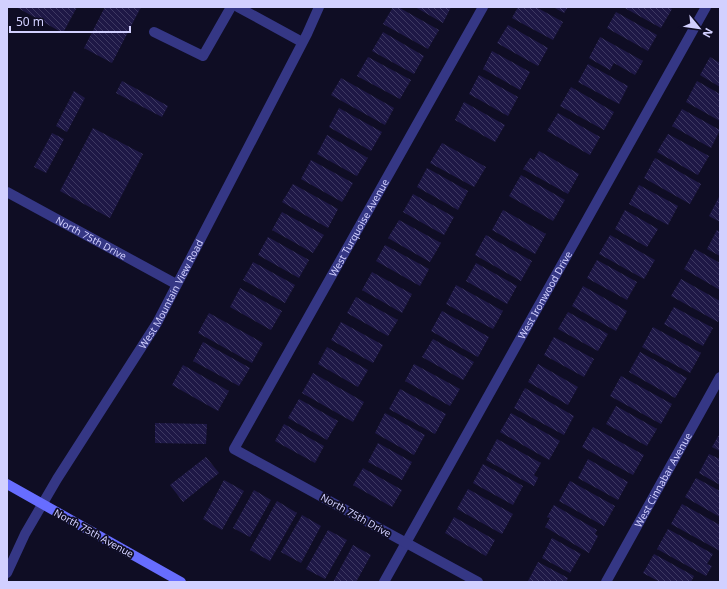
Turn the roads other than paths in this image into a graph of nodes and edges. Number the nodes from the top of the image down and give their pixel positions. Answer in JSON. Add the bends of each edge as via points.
{"nodes":[{"id":1,"x":231,"y":7,"type":"edge"},
{"id":2,"x":238,"y":7,"type":"edge"},
{"id":3,"x":319,"y":7,"type":"edge"},
{"id":4,"x":483,"y":7,"type":"edge"},
{"id":5,"x":706,"y":7,"type":"edge"},
{"id":6,"x":154,"y":32,"type":"dead end"},
{"id":7,"x":302,"y":42,"type":"junction"},
{"id":8,"x":7,"y":192,"type":"edge"},
{"id":9,"x":176,"y":284,"type":"junction"},
{"id":10,"x":720,"y":377,"type":"edge"},
{"id":11,"x":234,"y":449,"type":"joint"},
{"id":12,"x":7,"y":484,"type":"edge"},
{"id":13,"x":43,"y":504,"type":"junction"},
{"id":14,"x":406,"y":543,"type":"junction"},
{"id":15,"x":7,"y":573,"type":"edge"},
{"id":16,"x":181,"y":582,"type":"edge"},
{"id":17,"x":384,"y":582,"type":"edge"},
{"id":18,"x":478,"y":582,"type":"edge"},
{"id":19,"x":606,"y":582,"type":"edge"}],
"edges":[{"from":1,"to":6,"type":"street","via":[[203,56]]},
{"from":2,"to":7,"type":"street"},
{"from":3,"to":7,"type":"street","name":"West Mountain View Road"},
{"from":4,"to":11,"type":"street","name":"West Turquoise Avenue"},
{"from":5,"to":14,"type":"street","name":"West Ironwood Drive"},
{"from":7,"to":9,"type":"street","name":"West Mountain View Road"},
{"from":8,"to":9,"type":"street","name":"North 75th Drive"},
{"from":9,"to":13,"type":"street","name":"West Mountain View Road","via":[[157,323]]},
{"from":10,"to":19,"type":"street","name":"West Cinnabar Avenue"},
{"from":11,"to":14,"type":"street","name":"North 75th Drive"},
{"from":12,"to":13,"type":"main road","name":"North 75th Avenue"},
{"from":13,"to":15,"type":"street","name":"West Mountain View Road","via":[[25,534]]},
{"from":13,"to":16,"type":"main road","name":"North 75th Avenue"},
{"from":14,"to":17,"type":"street","name":"West Ironwood Drive"},
{"from":14,"to":18,"type":"street","name":"North 75th Drive"}]}
